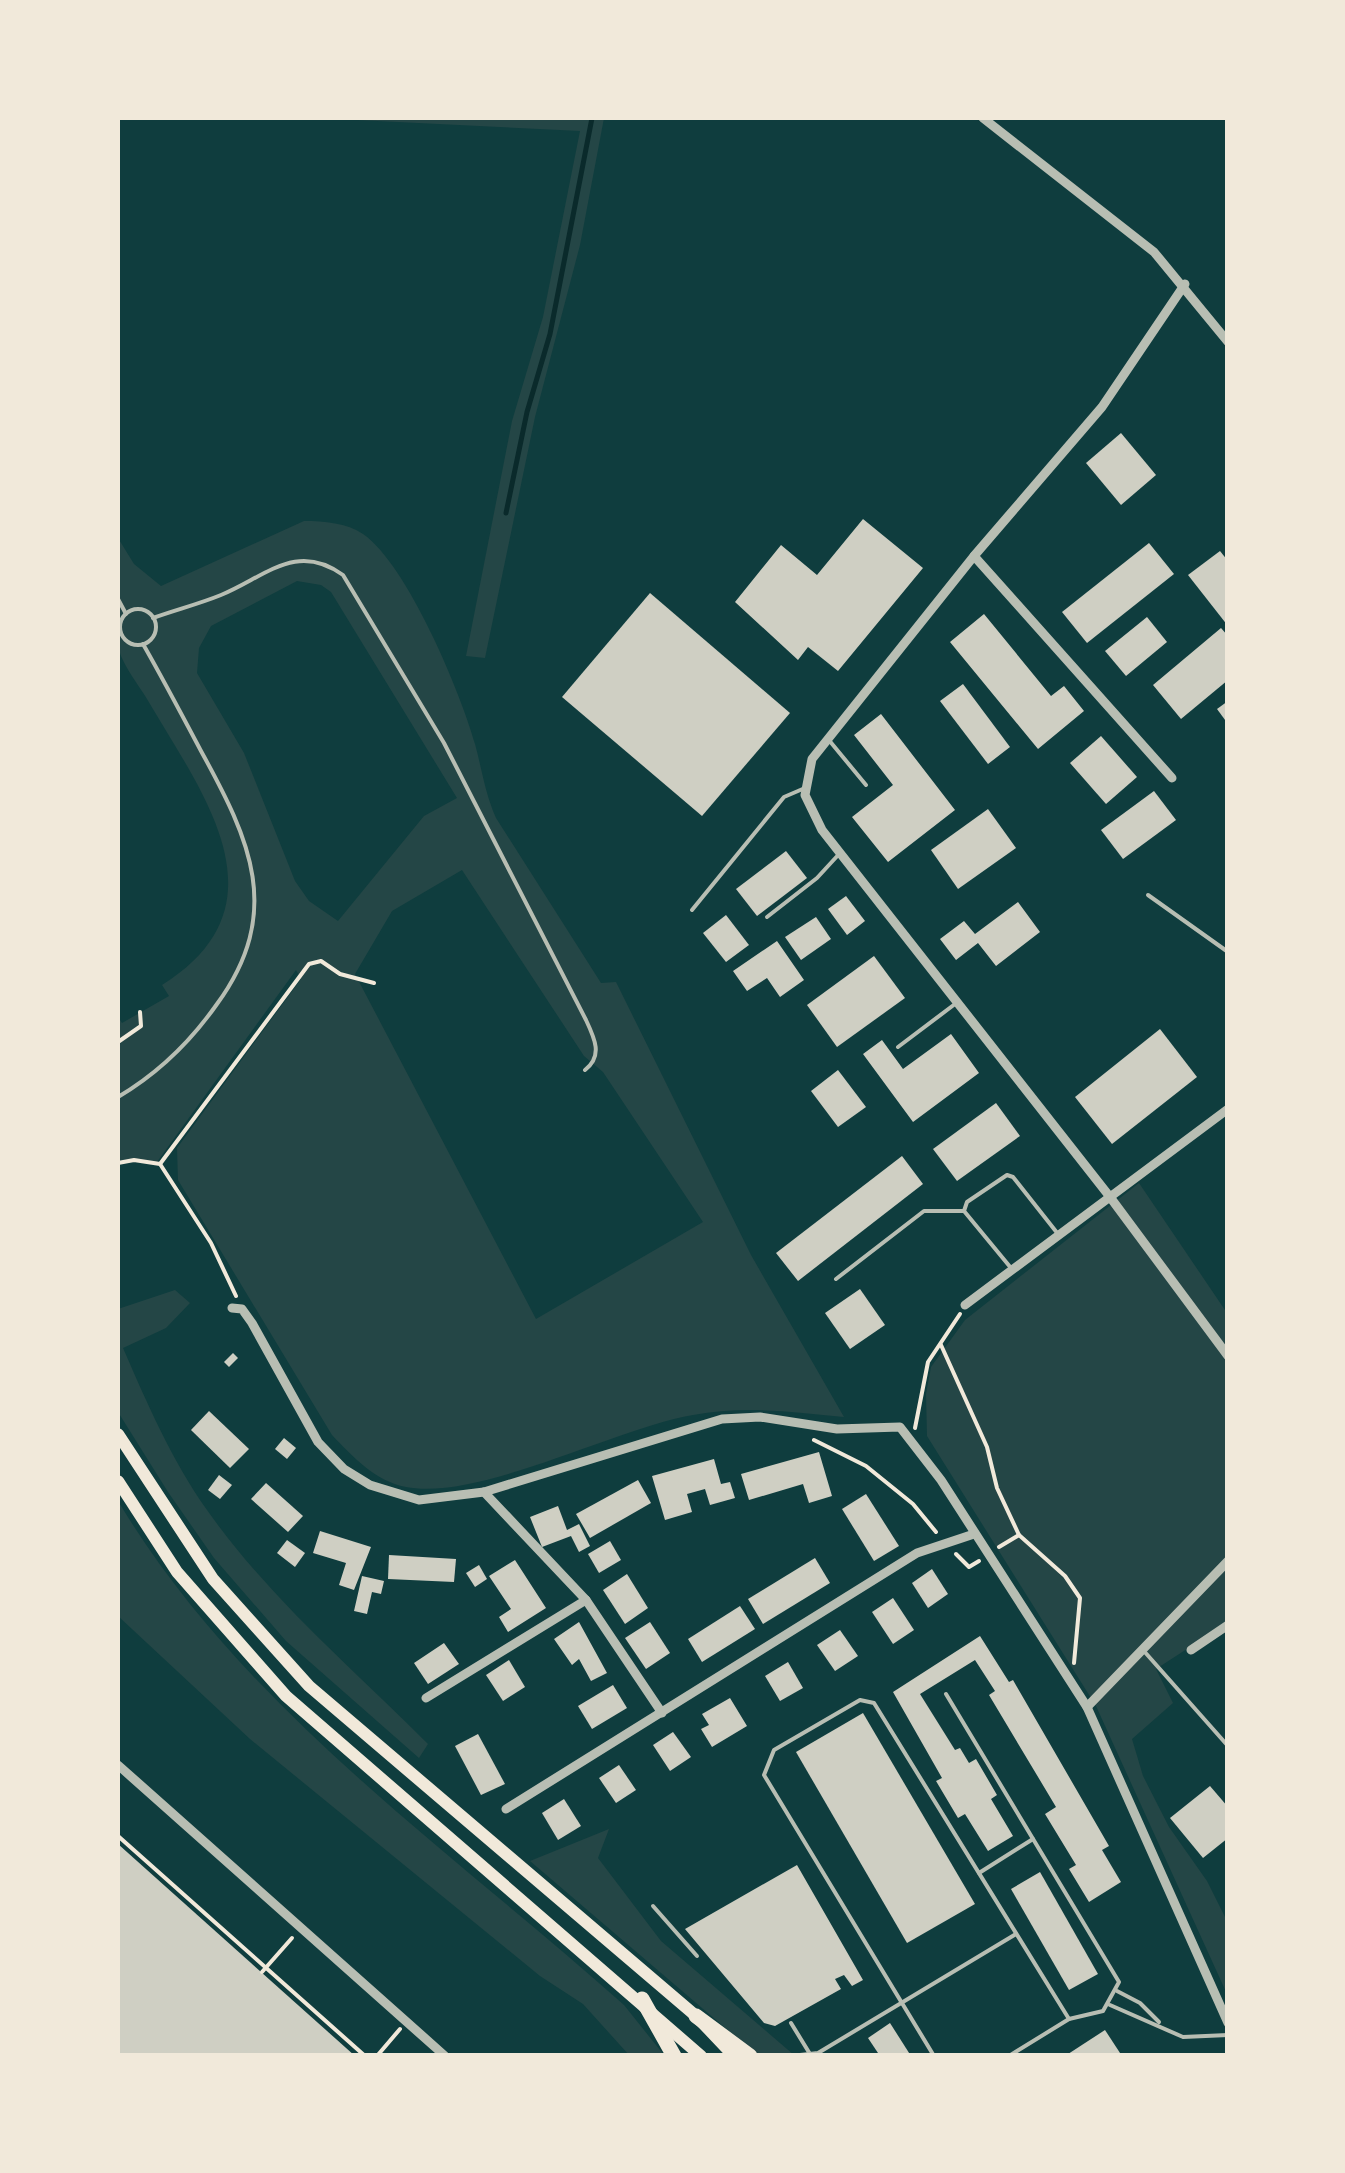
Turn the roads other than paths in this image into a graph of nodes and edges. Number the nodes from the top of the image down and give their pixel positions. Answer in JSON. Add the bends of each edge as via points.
{"nodes":[{"id":1,"x":983,"y":118,"type":"edge"},
{"id":2,"x":1184,"y":284,"type":"junction"},
{"id":3,"x":1228,"y":342,"type":"edge"},
{"id":4,"x":974,"y":556,"type":"junction"},
{"id":5,"x":118,"y":599,"type":"edge"},
{"id":6,"x":126,"y":614,"type":"junction"},
{"id":7,"x":153,"y":618,"type":"junction"},
{"id":8,"x":120,"y":634,"type":"edge"},
{"id":9,"x":143,"y":644,"type":"junction"},
{"id":10,"x":828,"y":739,"type":"junction"},
{"id":11,"x":1172,"y":778,"type":"dead end"},
{"id":12,"x":866,"y":785,"type":"dead end"},
{"id":13,"x":805,"y":788,"type":"junction"},
{"id":14,"x":840,"y":853,"type":"junction"},
{"id":15,"x":1148,"y":895,"type":"dead end"},
{"id":16,"x":692,"y":910,"type":"dead end"},
{"id":17,"x":766,"y":917,"type":"dead end"},
{"id":18,"x":1228,"y":952,"type":"edge"},
{"id":19,"x":956,"y":1004,"type":"junction"},
{"id":20,"x":898,"y":1047,"type":"dead end"},
{"id":21,"x":585,"y":1070,"type":"dead end"},
{"id":22,"x":118,"y":1097,"type":"edge"},
{"id":23,"x":1228,"y":1109,"type":"edge"},
{"id":24,"x":1110,"y":1196,"type":"junction"},
{"id":25,"x":964,"y":1210,"type":"junction"},
{"id":26,"x":1058,"y":1234,"type":"junction"},
{"id":27,"x":1011,"y":1268,"type":"junction"},
{"id":28,"x":836,"y":1279,"type":"dead end"},
{"id":29,"x":965,"y":1305,"type":"road end"},
{"id":30,"x":237,"y":1308,"type":"road end"},
{"id":31,"x":1228,"y":1356,"type":"edge"},
{"id":32,"x":118,"y":1434,"type":"edge"},
{"id":33,"x":118,"y":1481,"type":"edge"},
{"id":34,"x":484,"y":1492,"type":"junction"},
{"id":35,"x":974,"y":1534,"type":"junction"},
{"id":36,"x":1228,"y":1562,"type":"edge"},
{"id":37,"x":586,"y":1600,"type":"junction"},
{"id":38,"x":1228,"y":1625,"type":"edge"},
{"id":39,"x":1143,"y":1650,"type":"junction"},
{"id":40,"x":1191,"y":1650,"type":"dead end"},
{"id":41,"x":946,"y":1694,"type":"dead end"},
{"id":42,"x":426,"y":1698,"type":"dead end"},
{"id":43,"x":1088,"y":1707,"type":"junction"},
{"id":44,"x":662,"y":1714,"type":"junction"},
{"id":45,"x":1228,"y":1746,"type":"edge"},
{"id":46,"x":118,"y":1765,"type":"edge"},
{"id":47,"x":506,"y":1809,"type":"dead end"},
{"id":48,"x":1033,"y":1838,"type":"junction"},
{"id":49,"x":978,"y":1873,"type":"junction"},
{"id":50,"x":653,"y":1906,"type":"dead end"},
{"id":51,"x":1016,"y":1934,"type":"junction"},
{"id":52,"x":697,"y":1956,"type":"dead end"},
{"id":53,"x":1117,"y":1991,"type":"junction"},
{"id":54,"x":642,"y":2000,"type":"junction"},
{"id":55,"x":902,"y":2002,"type":"junction"},
{"id":56,"x":1110,"y":2005,"type":"junction"},
{"id":57,"x":696,"y":2016,"type":"junction"},
{"id":58,"x":1070,"y":2019,"type":"junction"},
{"id":59,"x":790,"y":2023,"type":"dead end"},
{"id":60,"x":1228,"y":2023,"type":"edge"},
{"id":61,"x":1162,"y":2026,"type":"junction"},
{"id":62,"x":1228,"y":2035,"type":"edge"},
{"id":63,"x":810,"y":2054,"type":"edge"},
{"id":64,"x":445,"y":2056,"type":"edge"},
{"id":65,"x":674,"y":2056,"type":"edge"},
{"id":66,"x":702,"y":2056,"type":"edge"},
{"id":67,"x":734,"y":2056,"type":"edge"},
{"id":68,"x":750,"y":2056,"type":"edge"},
{"id":69,"x":792,"y":2056,"type":"edge"},
{"id":70,"x":934,"y":2056,"type":"edge"},
{"id":71,"x":1009,"y":2056,"type":"edge"}],
"edges":[{"from":1,"to":2,"type":"street","via":[[1074,185]]},
{"from":2,"to":3,"type":"street"},
{"from":2,"to":4,"type":"street","via":[[1102,407]]},
{"from":4,"to":10,"type":"street"},
{"from":4,"to":11,"type":"street"},
{"from":5,"to":6,"type":"lane"},
{"from":6,"to":7,"type":"lane","via":[[141,609]]},
{"from":6,"to":8,"type":"lane"},
{"from":7,"to":9,"type":"lane","via":[[156,630]]},
{"from":7,"to":21,"type":"lane","via":[[222,595],[294,559],[320,562],[343,575],[444,744],[586,1020],[597,1046]]},
{"from":8,"to":9,"type":"lane"},
{"from":9,"to":22,"type":"lane","via":[[237,817],[252,862],[254,911],[242,962],[202,1025]]},
{"from":10,"to":12,"type":"lane"},
{"from":10,"to":13,"type":"street","via":[[812,759]]},
{"from":13,"to":14,"type":"street","via":[[810,812]]},
{"from":13,"to":16,"type":"lane","via":[[784,797]]},
{"from":14,"to":17,"type":"lane"},
{"from":14,"to":19,"type":"street"},
{"from":15,"to":18,"type":"lane"},
{"from":19,"to":20,"type":"lane"},
{"from":19,"to":24,"type":"street"},
{"from":23,"to":24,"type":"street"},
{"from":24,"to":26,"type":"street"},
{"from":24,"to":31,"type":"street"},
{"from":25,"to":26,"type":"lane","via":[[1007,1175]]},
{"from":25,"to":27,"type":"lane"},
{"from":25,"to":28,"type":"lane","via":[[924,1211]]},
{"from":26,"to":27,"type":"street"},
{"from":27,"to":29,"type":"street"},
{"from":30,"to":34,"type":"street","via":[[318,1442],[344,1469],[419,1500]]},
{"from":32,"to":57,"type":"main road","via":[[212,1579],[308,1686]]},
{"from":33,"to":54,"type":"main road","via":[[177,1572],[286,1696]]},
{"from":34,"to":35,"type":"street","via":[[696,1424],[760,1417],[837,1428],[900,1427]]},
{"from":34,"to":37,"type":"street"},
{"from":35,"to":43,"type":"street"},
{"from":35,"to":44,"type":"street","via":[[917,1552]]},
{"from":36,"to":39,"type":"street"},
{"from":37,"to":42,"type":"street"},
{"from":37,"to":44,"type":"street"},
{"from":38,"to":40,"type":"street"},
{"from":39,"to":43,"type":"street"},
{"from":39,"to":45,"type":"lane"},
{"from":41,"to":48,"type":"lane"},
{"from":43,"to":60,"type":"street"},
{"from":44,"to":47,"type":"street"},
{"from":46,"to":64,"type":"street"},
{"from":48,"to":49,"type":"lane"},
{"from":48,"to":53,"type":"lane","via":[[1117,1973]]},
{"from":49,"to":51,"type":"lane"},
{"from":49,"to":55,"type":"lane","via":[[874,1702],[860,1700],[768,1756],[767,1782]]},
{"from":50,"to":52,"type":"lane"},
{"from":51,"to":55,"type":"lane"},
{"from":51,"to":58,"type":"lane"},
{"from":53,"to":56,"type":"lane"},
{"from":53,"to":61,"type":"lane"},
{"from":54,"to":65,"type":"highway"},
{"from":54,"to":66,"type":"main road"},
{"from":55,"to":63,"type":"lane"},
{"from":55,"to":70,"type":"lane"},
{"from":56,"to":58,"type":"lane","via":[[1090,2018]]},
{"from":56,"to":61,"type":"lane"},
{"from":57,"to":67,"type":"main road"},
{"from":57,"to":68,"type":"highway"},
{"from":58,"to":71,"type":"lane"},
{"from":59,"to":63,"type":"lane"},
{"from":61,"to":62,"type":"lane","via":[[1183,2037]]},
{"from":63,"to":69,"type":"lane"}]}
